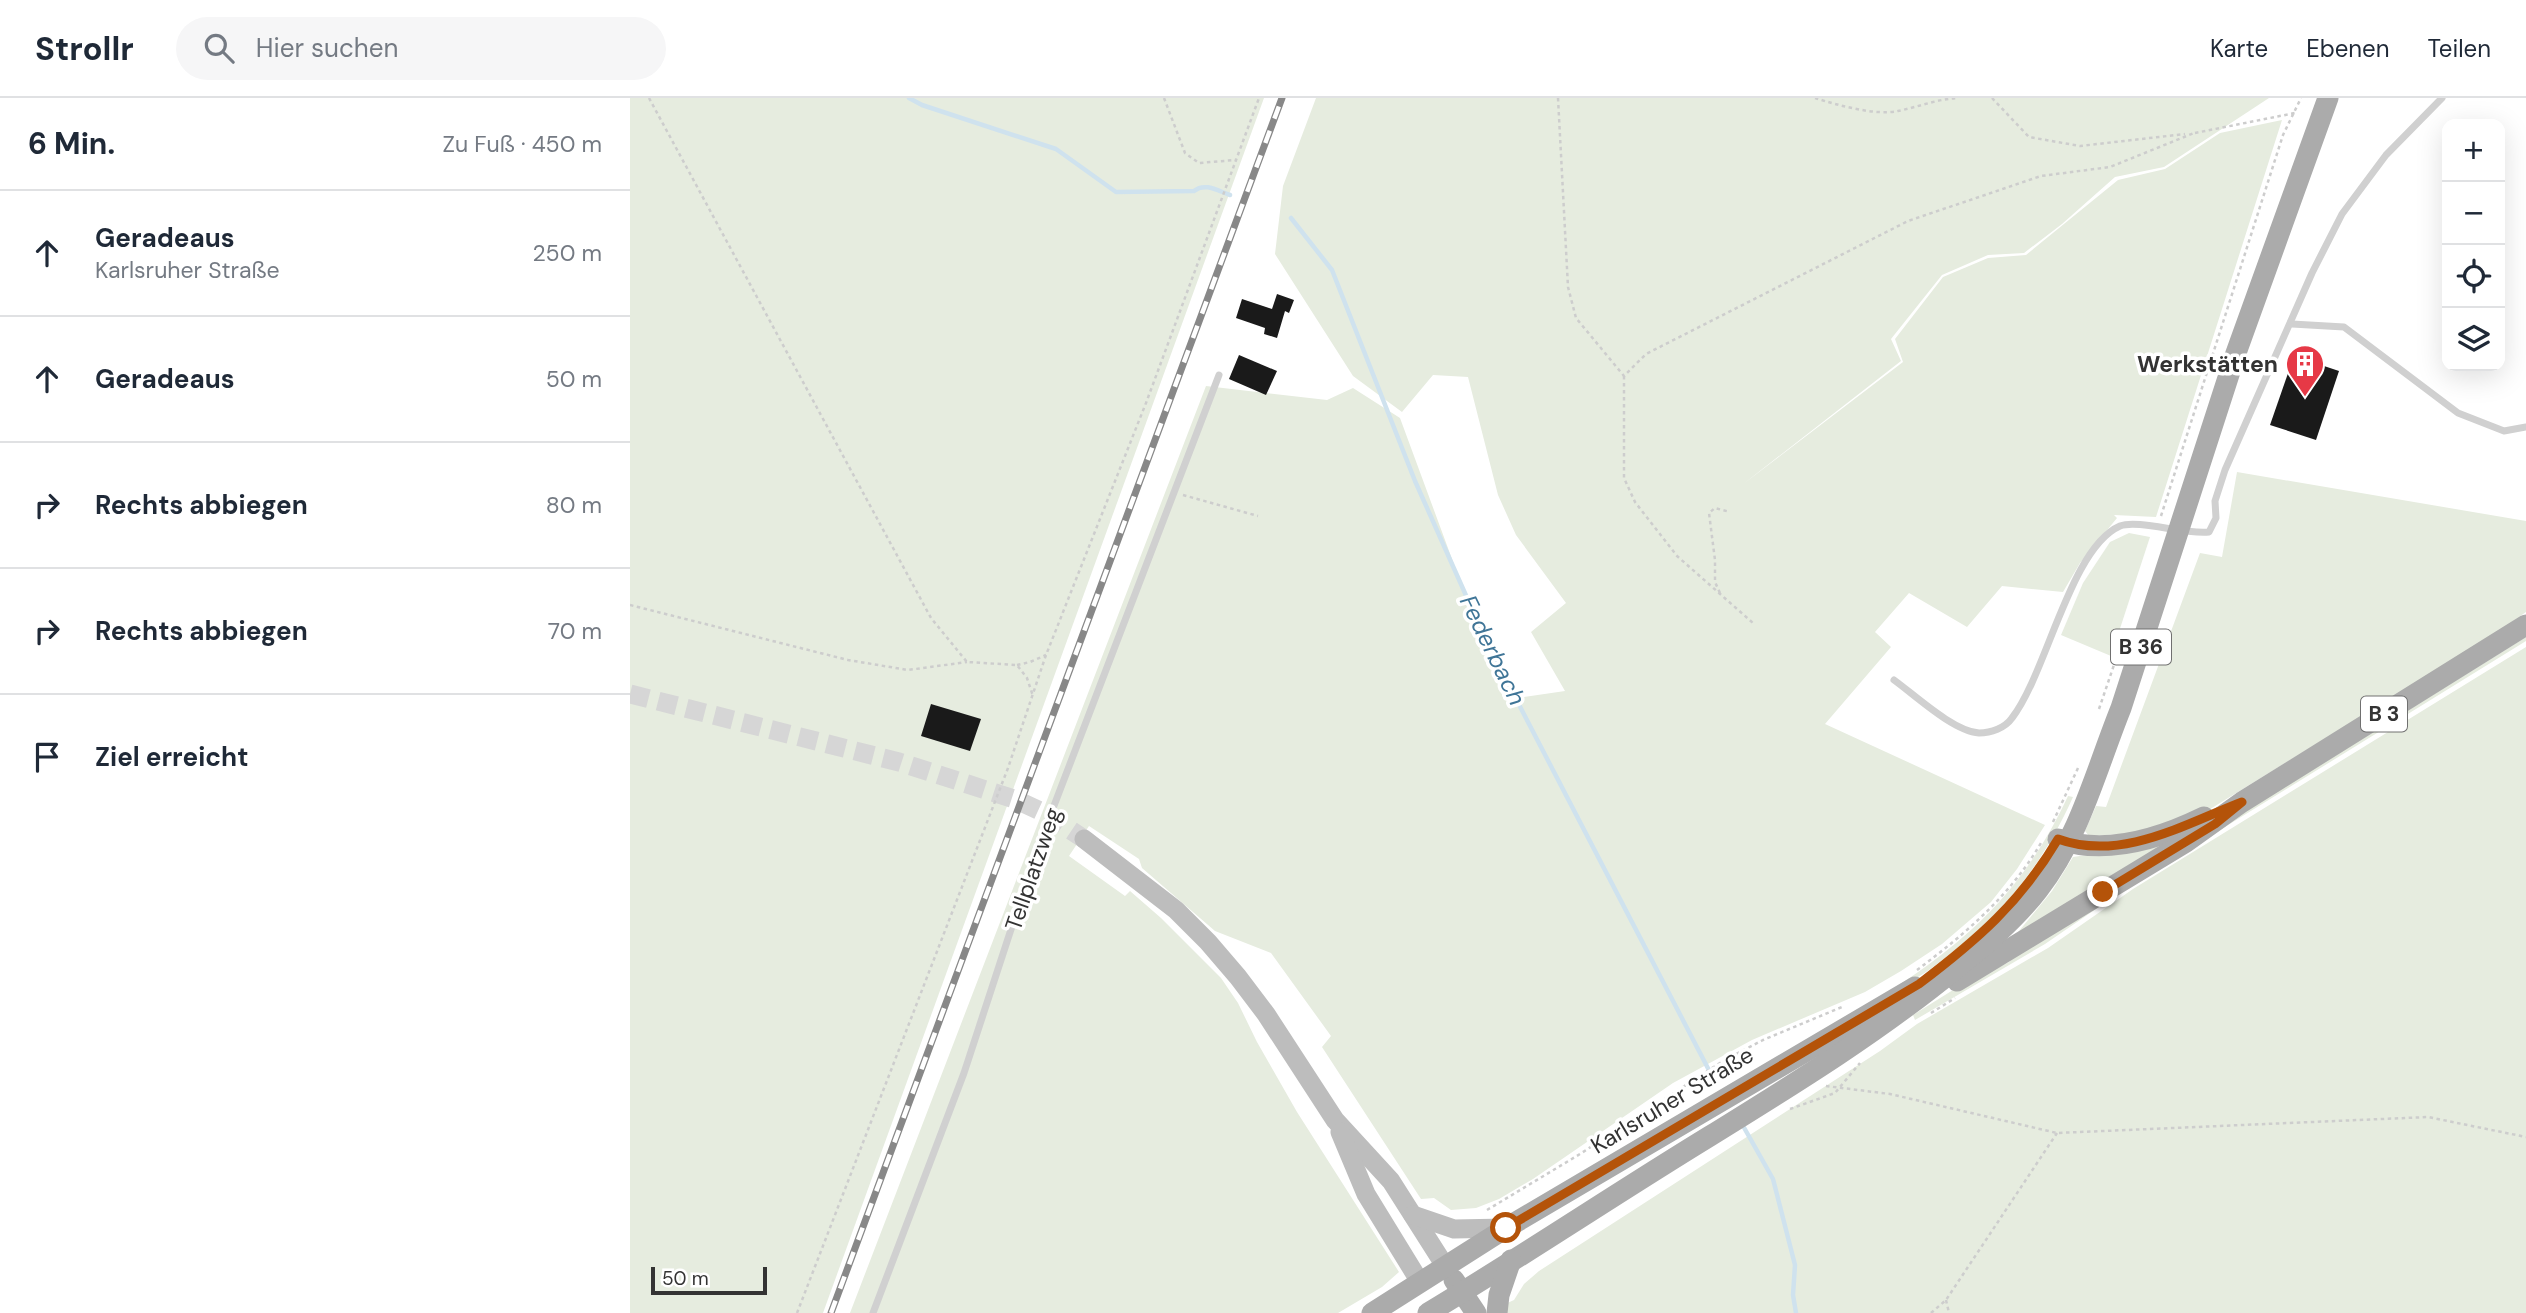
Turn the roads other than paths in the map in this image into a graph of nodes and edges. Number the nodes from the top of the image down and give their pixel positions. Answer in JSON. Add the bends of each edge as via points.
{"nodes":[{"id":1,"x":2328,"y":98,"type":"edge"},
{"id":2,"x":2442,"y":98,"type":"edge"},
{"id":3,"x":2291,"y":324,"type":"junction"},
{"id":4,"x":1219,"y":375,"type":"dead end"},
{"id":5,"x":2526,"y":427,"type":"edge"},
{"id":6,"x":2168,"y":529,"type":"junction"},
{"id":7,"x":2526,"y":625,"type":"edge"},
{"id":8,"x":1894,"y":680,"type":"dead end"},
{"id":9,"x":2242,"y":802,"type":"junction"},
{"id":10,"x":2055,"y":837,"type":"junction"},
{"id":11,"x":1084,"y":839,"type":"tunnel mouth"},
{"id":12,"x":1909,"y":1007,"type":"junction"},
{"id":13,"x":1335,"y":1120,"type":"junction"},
{"id":14,"x":1413,"y":1215,"type":"junction"},
{"id":15,"x":1506,"y":1228,"type":"junction"},
{"id":16,"x":1511,"y":1261,"type":"junction"},
{"id":17,"x":1445,"y":1266,"type":"junction"},
{"id":18,"x":1420,"y":1282,"type":"junction"},
{"id":19,"x":1462,"y":1292,"type":"junction"},
{"id":20,"x":1435,"y":1311,"type":"edge"},
{"id":21,"x":873,"y":1313,"type":"edge"},
{"id":22,"x":1372,"y":1313,"type":"edge"},
{"id":23,"x":1476,"y":1313,"type":"edge"},
{"id":24,"x":1497,"y":1313,"type":"edge"}],
"edges":[{"from":1,"to":6,"type":"main road","number":"B 36"},
{"from":2,"to":3,"type":"lane","via":[[2386,155],[2342,214]]},
{"from":3,"to":5,"type":"lane","via":[[2344,327],[2458,413],[2504,431]]},
{"from":3,"to":6,"type":"lane","via":[[2225,470],[2213,528],[2197,534]]},
{"from":4,"to":21,"type":"lane","name":"Tellplatzweg","via":[[1037,850],[964,1073]]},
{"from":6,"to":8,"type":"lane","via":[[2122,525],[2104,537],[2082,565],[2012,719],[1999,729],[1980,733],[1961,728]]},
{"from":6,"to":10,"type":"main road","number":"B 36","via":[[2121,708],[2090,762],[2088,803]]},
{"from":7,"to":9,"type":"main road","number":"B 3"},
{"from":9,"to":10,"type":"main road","number":"B 3","via":[[2141,840],[2097,846]]},
{"from":9,"to":12,"type":"main road","number":"B 3","via":[[2186,842]]},
{"from":10,"to":12,"type":"main road","number":"B 36","via":[[2052,872],[2024,907]]},
{"from":10,"to":15,"type":"main road","name":"Karlsruher Straße","via":[[2027,888],[1966,948],[1902,995]]},
{"from":11,"to":13,"type":"main road","via":[[1176,910],[1208,942],[1266,1014]]},
{"from":12,"to":16,"type":"main road","number":"B 3","via":[[1762,1106]]},
{"from":13,"to":14,"type":"main road","via":[[1391,1181]]},
{"from":13,"to":18,"type":"main road","via":[[1366,1194]]},
{"from":14,"to":15,"type":"main road","via":[[1454,1229]]},
{"from":14,"to":17,"type":"main road"},
{"from":15,"to":17,"type":"main road","name":"Karlsruher Straße"},
{"from":16,"to":19,"type":"main road","number":"B 3"},
{"from":16,"to":24,"type":"main road"},
{"from":17,"to":18,"type":"main road","name":"Karlsruher Straße"},
{"from":17,"to":19,"type":"main road"},
{"from":18,"to":20,"type":"main road"},
{"from":18,"to":22,"type":"main road","name":"Karlsruher Straße"},
{"from":19,"to":20,"type":"main road","number":"B 3"},
{"from":19,"to":23,"type":"main road"}]}
